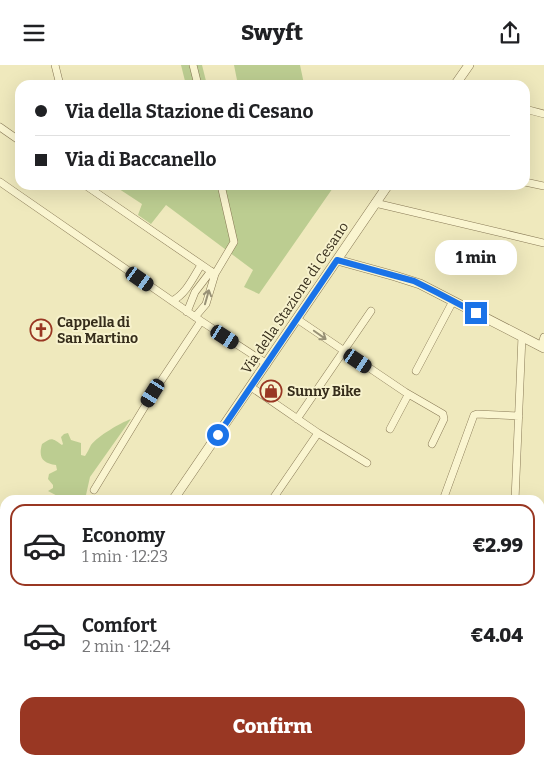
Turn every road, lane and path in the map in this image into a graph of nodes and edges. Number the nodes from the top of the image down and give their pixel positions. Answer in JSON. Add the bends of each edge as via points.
{"nodes":[{"id":1,"x":55,"y":65,"type":"edge"},
{"id":2,"x":193,"y":65,"type":"edge"},
{"id":3,"x":469,"y":65,"type":"edge"},
{"id":4,"x":59,"y":80,"type":"edge"},
{"id":5,"x":197,"y":80,"type":"edge"},
{"id":6,"x":458,"y":80,"type":"edge"},
{"id":7,"x":530,"y":110,"type":"edge"},
{"id":8,"x":544,"y":113,"type":"edge"},
{"id":9,"x":0,"y":127,"type":"edge"},
{"id":10,"x":15,"y":138,"type":"edge"},
{"id":11,"x":0,"y":182,"type":"edge"},
{"id":12,"x":530,"y":183,"type":"edge"},
{"id":13,"x":544,"y":186,"type":"edge"},
{"id":14,"x":92,"y":190,"type":"edge"},
{"id":15,"x":222,"y":190,"type":"edge"},
{"id":16,"x":384,"y":190,"type":"edge"},
{"id":17,"x":375,"y":203,"type":"junction"},
{"id":18,"x":544,"y":243,"type":"edge"},
{"id":19,"x":337,"y":260,"type":"junction"},
{"id":20,"x":202,"y":265,"type":"junction"},
{"id":21,"x":213,"y":272,"type":"junction"},
{"id":22,"x":172,"y":301,"type":"junction"},
{"id":23,"x":454,"y":301,"type":"junction"},
{"id":24,"x":187,"y":311,"type":"junction"},
{"id":25,"x":371,"y":311,"type":"dead end"},
{"id":26,"x":198,"y":319,"type":"junction"},
{"id":27,"x":297,"y":319,"type":"junction"},
{"id":28,"x":522,"y":336,"type":"junction"},
{"id":29,"x":544,"y":337,"type":"edge"},
{"id":30,"x":543,"y":348,"type":"edge"},
{"id":31,"x":343,"y":351,"type":"junction"},
{"id":32,"x":266,"y":364,"type":"junction"},
{"id":33,"x":416,"y":371,"type":"dead end"},
{"id":34,"x":251,"y":387,"type":"junction"},
{"id":35,"x":408,"y":395,"type":"junction"},
{"id":36,"x":519,"y":416,"type":"junction"},
{"id":37,"x":297,"y":419,"type":"junction"},
{"id":38,"x":390,"y":429,"type":"dead end"},
{"id":39,"x":318,"y":433,"type":"junction"},
{"id":40,"x":432,"y":444,"type":"dead end"},
{"id":41,"x":367,"y":463,"type":"dead end"},
{"id":42,"x":94,"y":490,"type":"dead end"},
{"id":43,"x":176,"y":495,"type":"edge"},
{"id":44,"x":275,"y":495,"type":"edge"},
{"id":45,"x":444,"y":495,"type":"edge"},
{"id":46,"x":515,"y":495,"type":"edge"}],
"edges":[{"from":1,"to":4,"type":"street"},
{"from":2,"to":5,"type":"street"},
{"from":3,"to":6,"type":"street"},
{"from":7,"to":8,"type":"street"},
{"from":9,"to":10,"type":"street"},
{"from":11,"to":22,"type":"street"},
{"from":12,"to":13,"type":"street"},
{"from":14,"to":20,"type":"street"},
{"from":15,"to":21,"type":"street","via":[[234,243]]},
{"from":16,"to":17,"type":"street","name":"Via della Stazione di Cesano"},
{"from":17,"to":18,"type":"street"},
{"from":17,"to":19,"type":"street","name":"Via della Stazione di Cesano"},
{"from":19,"to":23,"type":"street","via":[[414,281]]},
{"from":19,"to":27,"type":"street","name":"Via della Stazione di Cesano"},
{"from":20,"to":21,"type":"street"},
{"from":20,"to":22,"type":"street","via":[[186,290]]},
{"from":21,"to":24,"type":"street","via":[[195,291]]},
{"from":26,"to":21,"type":"street","one_way":true,"via":[[206,304]]},
{"from":22,"to":24,"type":"street"},
{"from":23,"to":28,"type":"street"},
{"from":23,"to":33,"type":"street"},
{"from":24,"to":26,"type":"street"},
{"from":25,"to":31,"type":"street"},
{"from":26,"to":32,"type":"street"},
{"from":26,"to":42,"type":"street"},
{"from":27,"to":31,"type":"street","one_way":true},
{"from":27,"to":32,"type":"street","name":"Via della Stazione di Cesano"},
{"from":28,"to":30,"type":"street"},
{"from":28,"to":36,"type":"street"},
{"from":29,"to":30,"type":"street"},
{"from":31,"to":35,"type":"street"},
{"from":31,"to":37,"type":"street"},
{"from":32,"to":34,"type":"street","name":"Via della Stazione di Cesano"},
{"from":34,"to":37,"type":"street"},
{"from":34,"to":43,"type":"street","name":"Via della Stazione di Cesano"},
{"from":35,"to":38,"type":"street"},
{"from":35,"to":40,"type":"street","via":[[444,415]]},
{"from":36,"to":45,"type":"street","via":[[474,415]]},
{"from":36,"to":46,"type":"street"},
{"from":37,"to":39,"type":"street"},
{"from":39,"to":41,"type":"street"},
{"from":39,"to":44,"type":"street"}]}
